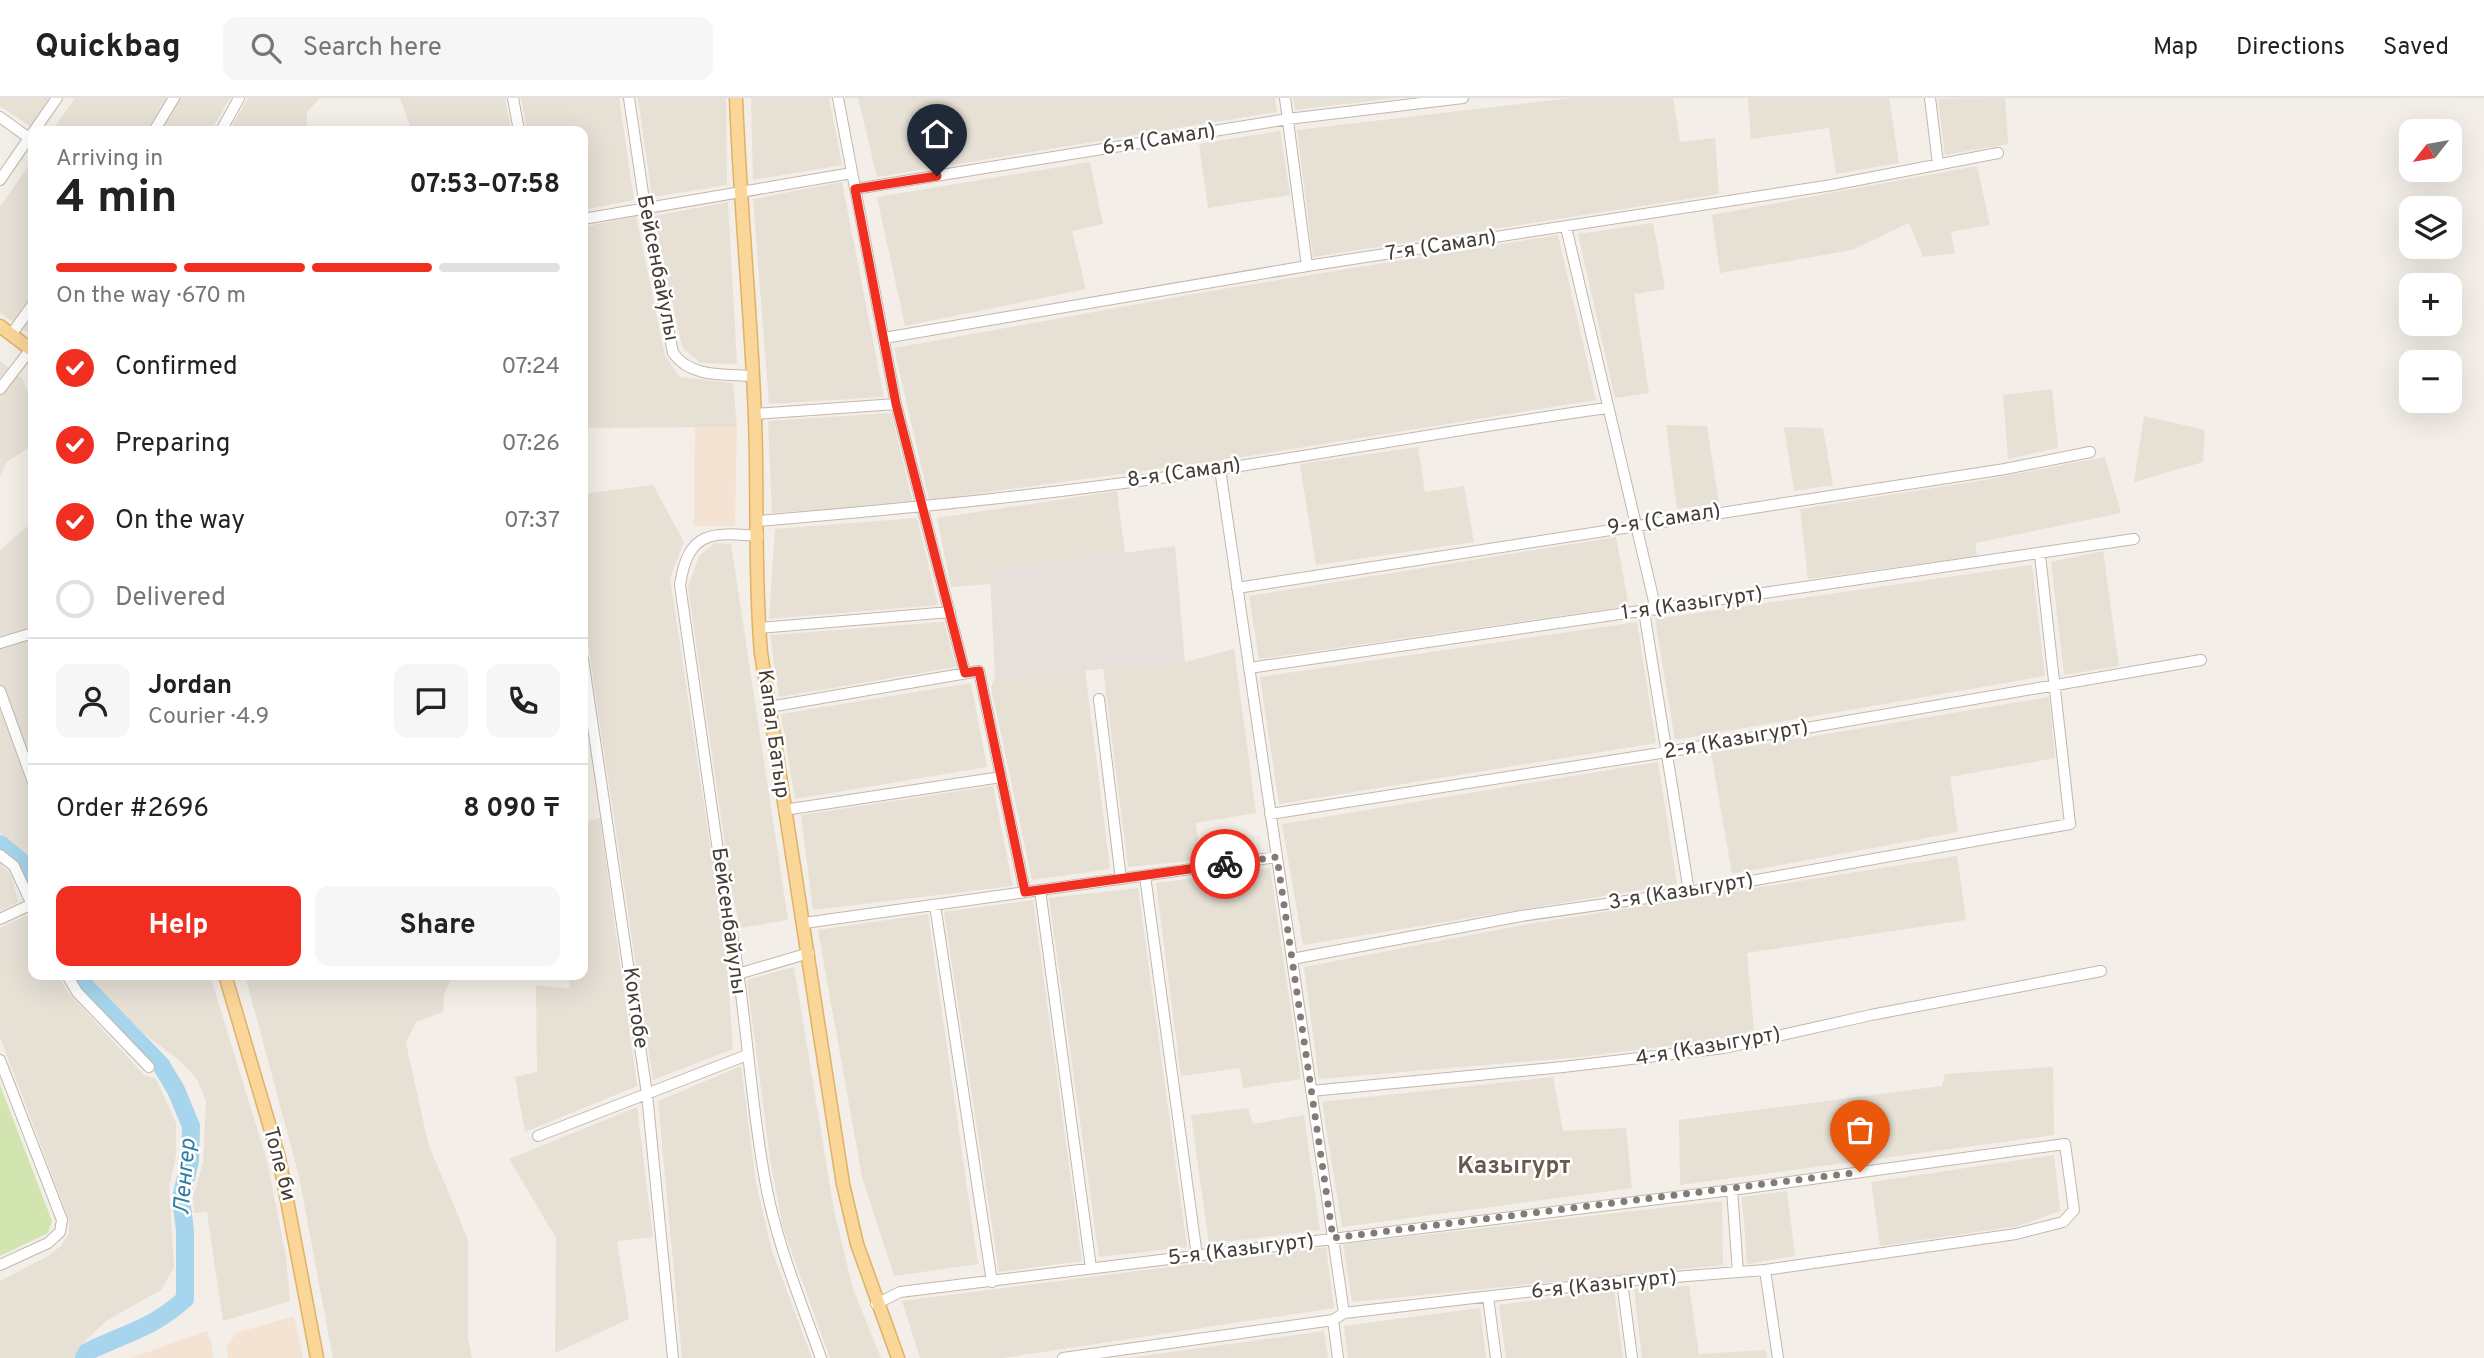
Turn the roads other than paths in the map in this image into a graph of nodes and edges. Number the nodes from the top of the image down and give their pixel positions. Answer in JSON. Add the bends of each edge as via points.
{"nodes":[{"id":1,"x":57,"y":98,"type":"edge"},
{"id":2,"x":174,"y":98,"type":"edge"},
{"id":3,"x":239,"y":98,"type":"edge"},
{"id":4,"x":513,"y":98,"type":"edge"},
{"id":5,"x":629,"y":98,"type":"edge"},
{"id":6,"x":736,"y":98,"type":"edge"},
{"id":7,"x":838,"y":98,"type":"edge"},
{"id":8,"x":1285,"y":98,"type":"edge"},
{"id":9,"x":1463,"y":98,"type":"edge"},
{"id":10,"x":1930,"y":98,"type":"edge"},
{"id":11,"x":0,"y":117,"type":"edge"},
{"id":12,"x":1288,"y":119,"type":"junction"},
{"id":13,"x":38,"y":126,"type":"edge"},
{"id":14,"x":157,"y":126,"type":"edge"},
{"id":15,"x":224,"y":126,"type":"edge"},
{"id":16,"x":518,"y":126,"type":"edge"},
{"id":17,"x":28,"y":132,"type":"edge"},
{"id":18,"x":28,"y":140,"type":"edge"},
{"id":19,"x":1998,"y":153,"type":"dead end"},
{"id":20,"x":1938,"y":164,"type":"junction"},
{"id":21,"x":852,"y":173,"type":"junction"},
{"id":22,"x":0,"y":180,"type":"edge"},
{"id":23,"x":855,"y":189,"type":"junction"},
{"id":24,"x":739,"y":192,"type":"junction"},
{"id":25,"x":645,"y":207,"type":"junction"},
{"id":26,"x":588,"y":218,"type":"edge"},
{"id":27,"x":1566,"y":227,"type":"junction"},
{"id":28,"x":1307,"y":266,"type":"junction"},
{"id":29,"x":28,"y":311,"type":"edge"},
{"id":30,"x":0,"y":326,"type":"edge"},
{"id":31,"x":11,"y":335,"type":"junction"},
{"id":32,"x":884,"y":338,"type":"junction"},
{"id":33,"x":28,"y":347,"type":"edge"},
{"id":34,"x":28,"y":355,"type":"edge"},
{"id":35,"x":752,"y":376,"type":"junction"},
{"id":36,"x":0,"y":389,"type":"edge"},
{"id":37,"x":896,"y":404,"type":"junction"},
{"id":38,"x":1607,"y":408,"type":"junction"},
{"id":39,"x":755,"y":414,"type":"junction"},
{"id":40,"x":2090,"y":452,"type":"dead end"},
{"id":41,"x":1220,"y":469,"type":"junction"},
{"id":42,"x":924,"y":507,"type":"junction"},
{"id":43,"x":758,"y":521,"type":"junction"},
{"id":44,"x":1636,"y":524,"type":"junction"},
{"id":45,"x":758,"y":536,"type":"junction"},
{"id":46,"x":2134,"y":539,"type":"dead end"},
{"id":47,"x":2040,"y":555,"type":"junction"},
{"id":48,"x":1237,"y":588,"type":"junction"},
{"id":49,"x":1656,"y":610,"type":"junction"},
{"id":50,"x":1644,"y":611,"type":"junction"},
{"id":51,"x":950,"y":612,"type":"junction"},
{"id":52,"x":759,"y":628,"type":"junction"},
{"id":53,"x":28,"y":635,"type":"edge"},
{"id":54,"x":0,"y":643,"type":"edge"},
{"id":55,"x":2201,"y":660,"type":"dead end"},
{"id":56,"x":1249,"y":668,"type":"junction"},
{"id":57,"x":965,"y":673,"type":"junction"},
{"id":58,"x":2057,"y":685,"type":"junction"},
{"id":59,"x":0,"y":691,"type":"edge"},
{"id":60,"x":1099,"y":699,"type":"dead end"},
{"id":61,"x":769,"y":707,"type":"junction"},
{"id":62,"x":588,"y":711,"type":"edge"},
{"id":63,"x":1667,"y":752,"type":"junction"},
{"id":64,"x":28,"y":768,"type":"edge"},
{"id":65,"x":1001,"y":777,"type":"junction"},
{"id":66,"x":784,"y":810,"type":"junction"},
{"id":67,"x":1270,"y":814,"type":"junction"},
{"id":68,"x":0,"y":855,"type":"edge"},
{"id":69,"x":1277,"y":857,"type":"junction"},
{"id":70,"x":1145,"y":876,"type":"junction"},
{"id":71,"x":1121,"y":879,"type":"junction"},
{"id":72,"x":1040,"y":890,"type":"junction"},
{"id":73,"x":1025,"y":892,"type":"junction"},
{"id":74,"x":1689,"y":892,"type":"junction"},
{"id":75,"x":28,"y":897,"type":"edge"},
{"id":76,"x":935,"y":905,"type":"junction"},
{"id":77,"x":28,"y":908,"type":"edge"},
{"id":78,"x":0,"y":919,"type":"edge"},
{"id":79,"x":804,"y":923,"type":"junction"},
{"id":80,"x":809,"y":953,"type":"junction"},
{"id":81,"x":1292,"y":959,"type":"junction"},
{"id":82,"x":2101,"y":971,"type":"dead end"},
{"id":83,"x":738,"y":974,"type":"junction"},
{"id":84,"x":70,"y":980,"type":"edge"},
{"id":85,"x":226,"y":980,"type":"edge"},
{"id":86,"x":747,"y":1055,"type":"junction"},
{"id":87,"x":0,"y":1060,"type":"edge"},
{"id":88,"x":149,"y":1067,"type":"dead end"},
{"id":89,"x":1311,"y":1091,"type":"junction"},
{"id":90,"x":647,"y":1094,"type":"junction"},
{"id":91,"x":538,"y":1136,"type":"dead end"},
{"id":92,"x":2066,"y":1144,"type":"joint"},
{"id":93,"x":1732,"y":1190,"type":"junction"},
{"id":94,"x":1333,"y":1238,"type":"junction"},
{"id":95,"x":1197,"y":1256,"type":"junction"},
{"id":96,"x":0,"y":1265,"type":"edge"},
{"id":97,"x":1091,"y":1268,"type":"junction"},
{"id":98,"x":1765,"y":1270,"type":"junction"},
{"id":99,"x":1738,"y":1272,"type":"junction"},
{"id":100,"x":1622,"y":1281,"type":"junction"},
{"id":101,"x":992,"y":1282,"type":"junction"},
{"id":102,"x":1488,"y":1297,"type":"junction"},
{"id":103,"x":876,"y":1304,"type":"junction"},
{"id":104,"x":1344,"y":1313,"type":"junction"},
{"id":105,"x":1333,"y":1320,"type":"junction"},
{"id":106,"x":317,"y":1358,"type":"edge"},
{"id":107,"x":673,"y":1358,"type":"edge"},
{"id":108,"x":821,"y":1358,"type":"edge"},
{"id":109,"x":898,"y":1358,"type":"edge"},
{"id":110,"x":1063,"y":1358,"type":"edge"},
{"id":111,"x":1338,"y":1358,"type":"edge"},
{"id":112,"x":1496,"y":1358,"type":"edge"},
{"id":113,"x":1632,"y":1358,"type":"edge"},
{"id":114,"x":1778,"y":1358,"type":"edge"}],
"edges":[{"from":1,"to":13,"type":"street"},
{"from":2,"to":14,"type":"street"},
{"from":3,"to":15,"type":"street"},
{"from":4,"to":16,"type":"street"},
{"from":5,"to":25,"type":"street","name":"Бейсенбайулы"},
{"from":6,"to":24,"type":"main road","name":"Капал Батыр"},
{"from":7,"to":21,"type":"street"},
{"from":8,"to":12,"type":"street"},
{"from":9,"to":12,"type":"street","name":"6-я (Самал)"},
{"from":10,"to":20,"type":"street"},
{"from":11,"to":17,"type":"street"},
{"from":12,"to":23,"type":"street","name":"6-я (Самал)"},
{"from":12,"to":28,"type":"street"},
{"from":18,"to":22,"type":"street"},
{"from":19,"to":20,"type":"street","name":"7-я (Самал)"},
{"from":20,"to":27,"type":"street","name":"7-я (Самал)"},
{"from":21,"to":23,"type":"street"},
{"from":21,"to":24,"type":"street"},
{"from":23,"to":32,"type":"street"},
{"from":24,"to":25,"type":"street"},
{"from":24,"to":35,"type":"main road","name":"Капал Батыр"},
{"from":25,"to":26,"type":"street"},
{"from":25,"to":35,"type":"street","name":"Бейсенбайулы","via":[[673,353],[693,371]]},
{"from":27,"to":28,"type":"street","name":"7-я (Самал)"},
{"from":27,"to":38,"type":"street"},
{"from":28,"to":32,"type":"street","name":"7-я (Самал)"},
{"from":29,"to":31,"type":"street"},
{"from":30,"to":31,"type":"main road"},
{"from":31,"to":33,"type":"main road"},
{"from":32,"to":37,"type":"street"},
{"from":34,"to":36,"type":"street"},
{"from":35,"to":39,"type":"main road","name":"Капал Батыр"},
{"from":37,"to":39,"type":"street"},
{"from":37,"to":42,"type":"street"},
{"from":38,"to":41,"type":"street","name":"8-я (Самал)","via":[[1451,429]]},
{"from":38,"to":44,"type":"street"},
{"from":39,"to":43,"type":"main road","name":"Капал Батыр"},
{"from":40,"to":44,"type":"street","name":"9-я (Самал)"},
{"from":41,"to":42,"type":"street","name":"8-я (Самал)"},
{"from":41,"to":48,"type":"street"},
{"from":42,"to":43,"type":"street","name":"8-я (Самал)"},
{"from":42,"to":51,"type":"street"},
{"from":43,"to":45,"type":"main road","name":"Капал Батыр"},
{"from":44,"to":48,"type":"street","name":"9-я (Самал)"},
{"from":44,"to":49,"type":"street"},
{"from":45,"to":52,"type":"main road","name":"Капал Батыр"},
{"from":45,"to":83,"type":"street","name":"Бейсенбайулы","via":[[717,533],[698,543],[684,560],[680,585]]},
{"from":46,"to":47,"type":"street","name":"1-я (Казыгурт)"},
{"from":47,"to":49,"type":"street","name":"1-я (Казыгурт)"},
{"from":47,"to":58,"type":"street"},
{"from":48,"to":56,"type":"street"},
{"from":49,"to":50,"type":"street","name":"1-я (Казыгурт)"},
{"from":50,"to":56,"type":"street","name":"1-я (Казыгурт)"},
{"from":50,"to":63,"type":"street"},
{"from":51,"to":52,"type":"street"},
{"from":51,"to":57,"type":"street"},
{"from":52,"to":61,"type":"main road","name":"Капал Батыр"},
{"from":53,"to":54,"type":"street"},
{"from":55,"to":58,"type":"street","name":"2-я (Казыгурт)"},
{"from":56,"to":67,"type":"street"},
{"from":57,"to":61,"type":"street"},
{"from":57,"to":65,"type":"street","via":[[979,671]]},
{"from":58,"to":63,"type":"street","name":"2-я (Казыгурт)"},
{"from":58,"to":74,"type":"street","name":"3-я (Казыгурт)","via":[[2070,824]]},
{"from":59,"to":64,"type":"street"},
{"from":60,"to":71,"type":"street"},
{"from":61,"to":66,"type":"main road","name":"Капал Батыр"},
{"from":62,"to":90,"type":"street","name":"Коктобе"},
{"from":63,"to":67,"type":"street","name":"2-я (Казыгурт)"},
{"from":63,"to":74,"type":"street"},
{"from":65,"to":66,"type":"street"},
{"from":65,"to":73,"type":"street"},
{"from":66,"to":79,"type":"main road","name":"Капал Батыр"},
{"from":67,"to":69,"type":"street"},
{"from":68,"to":75,"type":"street","via":[[14,866]]},
{"from":69,"to":70,"type":"street"},
{"from":69,"to":81,"type":"street"},
{"from":70,"to":71,"type":"street"},
{"from":70,"to":95,"type":"street"},
{"from":71,"to":72,"type":"street"},
{"from":72,"to":73,"type":"street"},
{"from":72,"to":97,"type":"street"},
{"from":73,"to":76,"type":"street"},
{"from":74,"to":81,"type":"street","name":"3-я (Казыгурт)","via":[[1521,916]]},
{"from":76,"to":79,"type":"street"},
{"from":76,"to":101,"type":"street"},
{"from":77,"to":78,"type":"street"},
{"from":79,"to":80,"type":"main road","name":"Капал Батыр"},
{"from":80,"to":83,"type":"street"},
{"from":80,"to":103,"type":"main road","name":"Капал Батыр","via":[[843,1184]]},
{"from":81,"to":89,"type":"street"},
{"from":82,"to":89,"type":"street","name":"4-я (Казыгурт)","via":[[1712,1050]]},
{"from":83,"to":86,"type":"street","name":"Бейсенбайулы"},
{"from":84,"to":88,"type":"street"},
{"from":85,"to":106,"type":"main road","name":"Толе би","via":[[282,1171]]},
{"from":86,"to":90,"type":"street"},
{"from":86,"to":108,"type":"street","name":"Бейсенбайулы","via":[[776,1231]]},
{"from":87,"to":96,"type":"street","via":[[61,1220],[60,1232],[48,1243]]},
{"from":89,"to":94,"type":"street"},
{"from":90,"to":91,"type":"street"},
{"from":90,"to":107,"type":"street","name":"Коктобе"},
{"from":92,"to":93,"type":"street","name":"5-я (Казыгурт)"},
{"from":92,"to":98,"type":"street","name":"6-я (Казыгурт)","via":[[2074,1210],[2063,1222],[2017,1234]]},
{"from":93,"to":94,"type":"street","name":"5-я (Казыгурт)"},
{"from":93,"to":99,"type":"street"},
{"from":94,"to":95,"type":"street","name":"5-я (Казыгурт)"},
{"from":94,"to":104,"type":"street"},
{"from":95,"to":97,"type":"street","name":"5-я (Казыгурт)"},
{"from":97,"to":101,"type":"street","name":"5-я (Казыгурт)"},
{"from":98,"to":99,"type":"street","name":"6-я (Казыгурт)"},
{"from":98,"to":114,"type":"street"},
{"from":99,"to":100,"type":"street","name":"6-я (Казыгурт)"},
{"from":100,"to":102,"type":"street","name":"6-я (Казыгурт)"},
{"from":100,"to":113,"type":"street"},
{"from":101,"to":103,"type":"street","name":"5-я (Казыгурт)","via":[[900,1292]]},
{"from":102,"to":104,"type":"street","name":"6-я (Казыгурт)"},
{"from":102,"to":112,"type":"street"},
{"from":103,"to":109,"type":"main road","name":"Капал Батыр"},
{"from":104,"to":105,"type":"street","name":"6-я (Казыгурт)"},
{"from":105,"to":110,"type":"street","name":"6-я (Казыгурт)"},
{"from":105,"to":111,"type":"street"}]}
